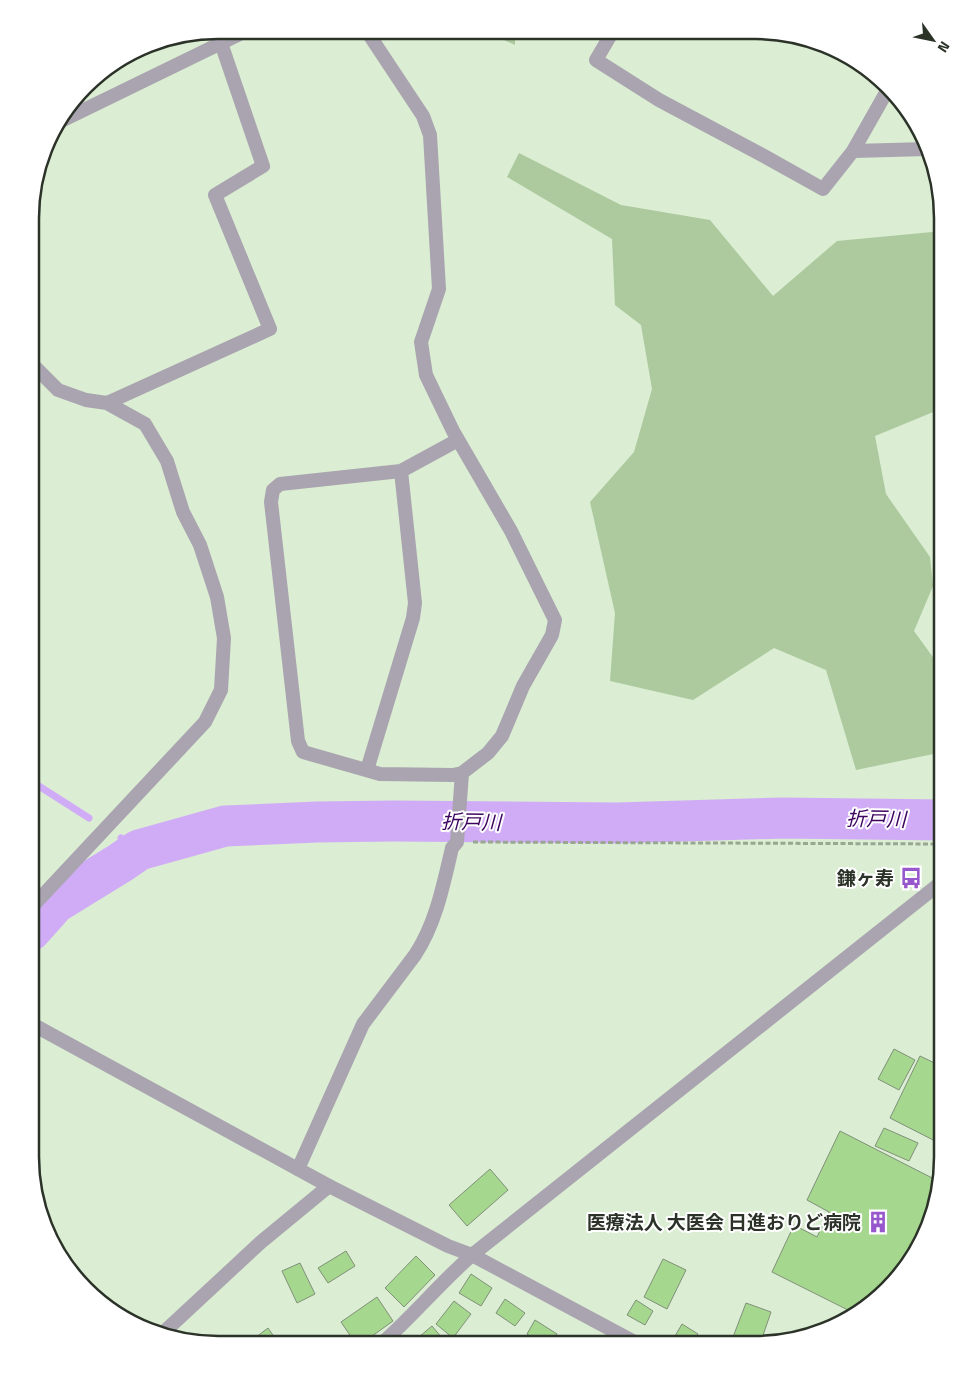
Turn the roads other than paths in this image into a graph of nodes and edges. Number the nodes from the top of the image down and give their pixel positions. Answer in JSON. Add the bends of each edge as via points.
{"nodes":[{"id":1,"x":229,"y":39,"type":"edge"},
{"id":2,"x":372,"y":39,"type":"edge"},
{"id":3,"x":608,"y":39,"type":"edge"},
{"id":4,"x":221,"y":43,"type":"junction"},
{"id":5,"x":885,"y":94,"type":"edge"},
{"id":6,"x":70,"y":117,"type":"edge"},
{"id":7,"x":921,"y":149,"type":"edge"},
{"id":8,"x":853,"y":151,"type":"junction"},
{"id":9,"x":39,"y":371,"type":"edge"},
{"id":10,"x":107,"y":403,"type":"junction"},
{"id":11,"x":458,"y":440,"type":"junction"},
{"id":12,"x":401,"y":471,"type":"junction"},
{"id":13,"x":366,"y":770,"type":"junction"},
{"id":14,"x":462,"y":773,"type":"junction"},
{"id":15,"x":934,"y":887,"type":"edge"},
{"id":16,"x":39,"y":899,"type":"edge"},
{"id":17,"x":39,"y":1028,"type":"edge"},
{"id":18,"x":298,"y":1169,"type":"junction"},
{"id":19,"x":329,"y":1186,"type":"junction"},
{"id":20,"x":472,"y":1255,"type":"junction"},
{"id":21,"x":167,"y":1329,"type":"edge"},
{"id":22,"x":390,"y":1336,"type":"edge"},
{"id":23,"x":623,"y":1336,"type":"edge"}],
"edges":[{"from":1,"to":4,"type":"street"},
{"from":2,"to":11,"type":"street","via":[[424,116],[430,135],[439,289],[421,342],[426,375]]},
{"from":3,"to":8,"type":"street","via":[[596,60],[659,100],[823,190]]},
{"from":4,"to":6,"type":"street"},
{"from":4,"to":10,"type":"street","via":[[263,166],[215,195],[270,329]]},
{"from":5,"to":8,"type":"street"},
{"from":7,"to":8,"type":"street"},
{"from":9,"to":10,"type":"street","via":[[58,390]]},
{"from":10,"to":16,"type":"street","via":[[145,424],[167,462],[183,512],[200,545],[217,597],[224,638],[221,690],[205,722]]},
{"from":11,"to":12,"type":"street"},
{"from":11,"to":14,"type":"street","via":[[511,531],[555,620],[552,635],[523,686],[502,736],[488,753]]},
{"from":12,"to":13,"type":"street","via":[[415,603]]},
{"from":12,"to":13,"type":"street","via":[[280,484],[273,490],[271,502],[298,741],[303,752]]},
{"from":13,"to":14,"type":"street","via":[[404,775]]},
{"from":14,"to":18,"type":"street","via":[[457,842],[452,848],[439,904],[423,944],[363,1024]]},
{"from":15,"to":20,"type":"street"},
{"from":17,"to":18,"type":"street"},
{"from":18,"to":19,"type":"street"},
{"from":19,"to":20,"type":"street"},
{"from":19,"to":21,"type":"street","via":[[261,1242]]},
{"from":20,"to":22,"type":"street"},
{"from":20,"to":23,"type":"street"}]}
